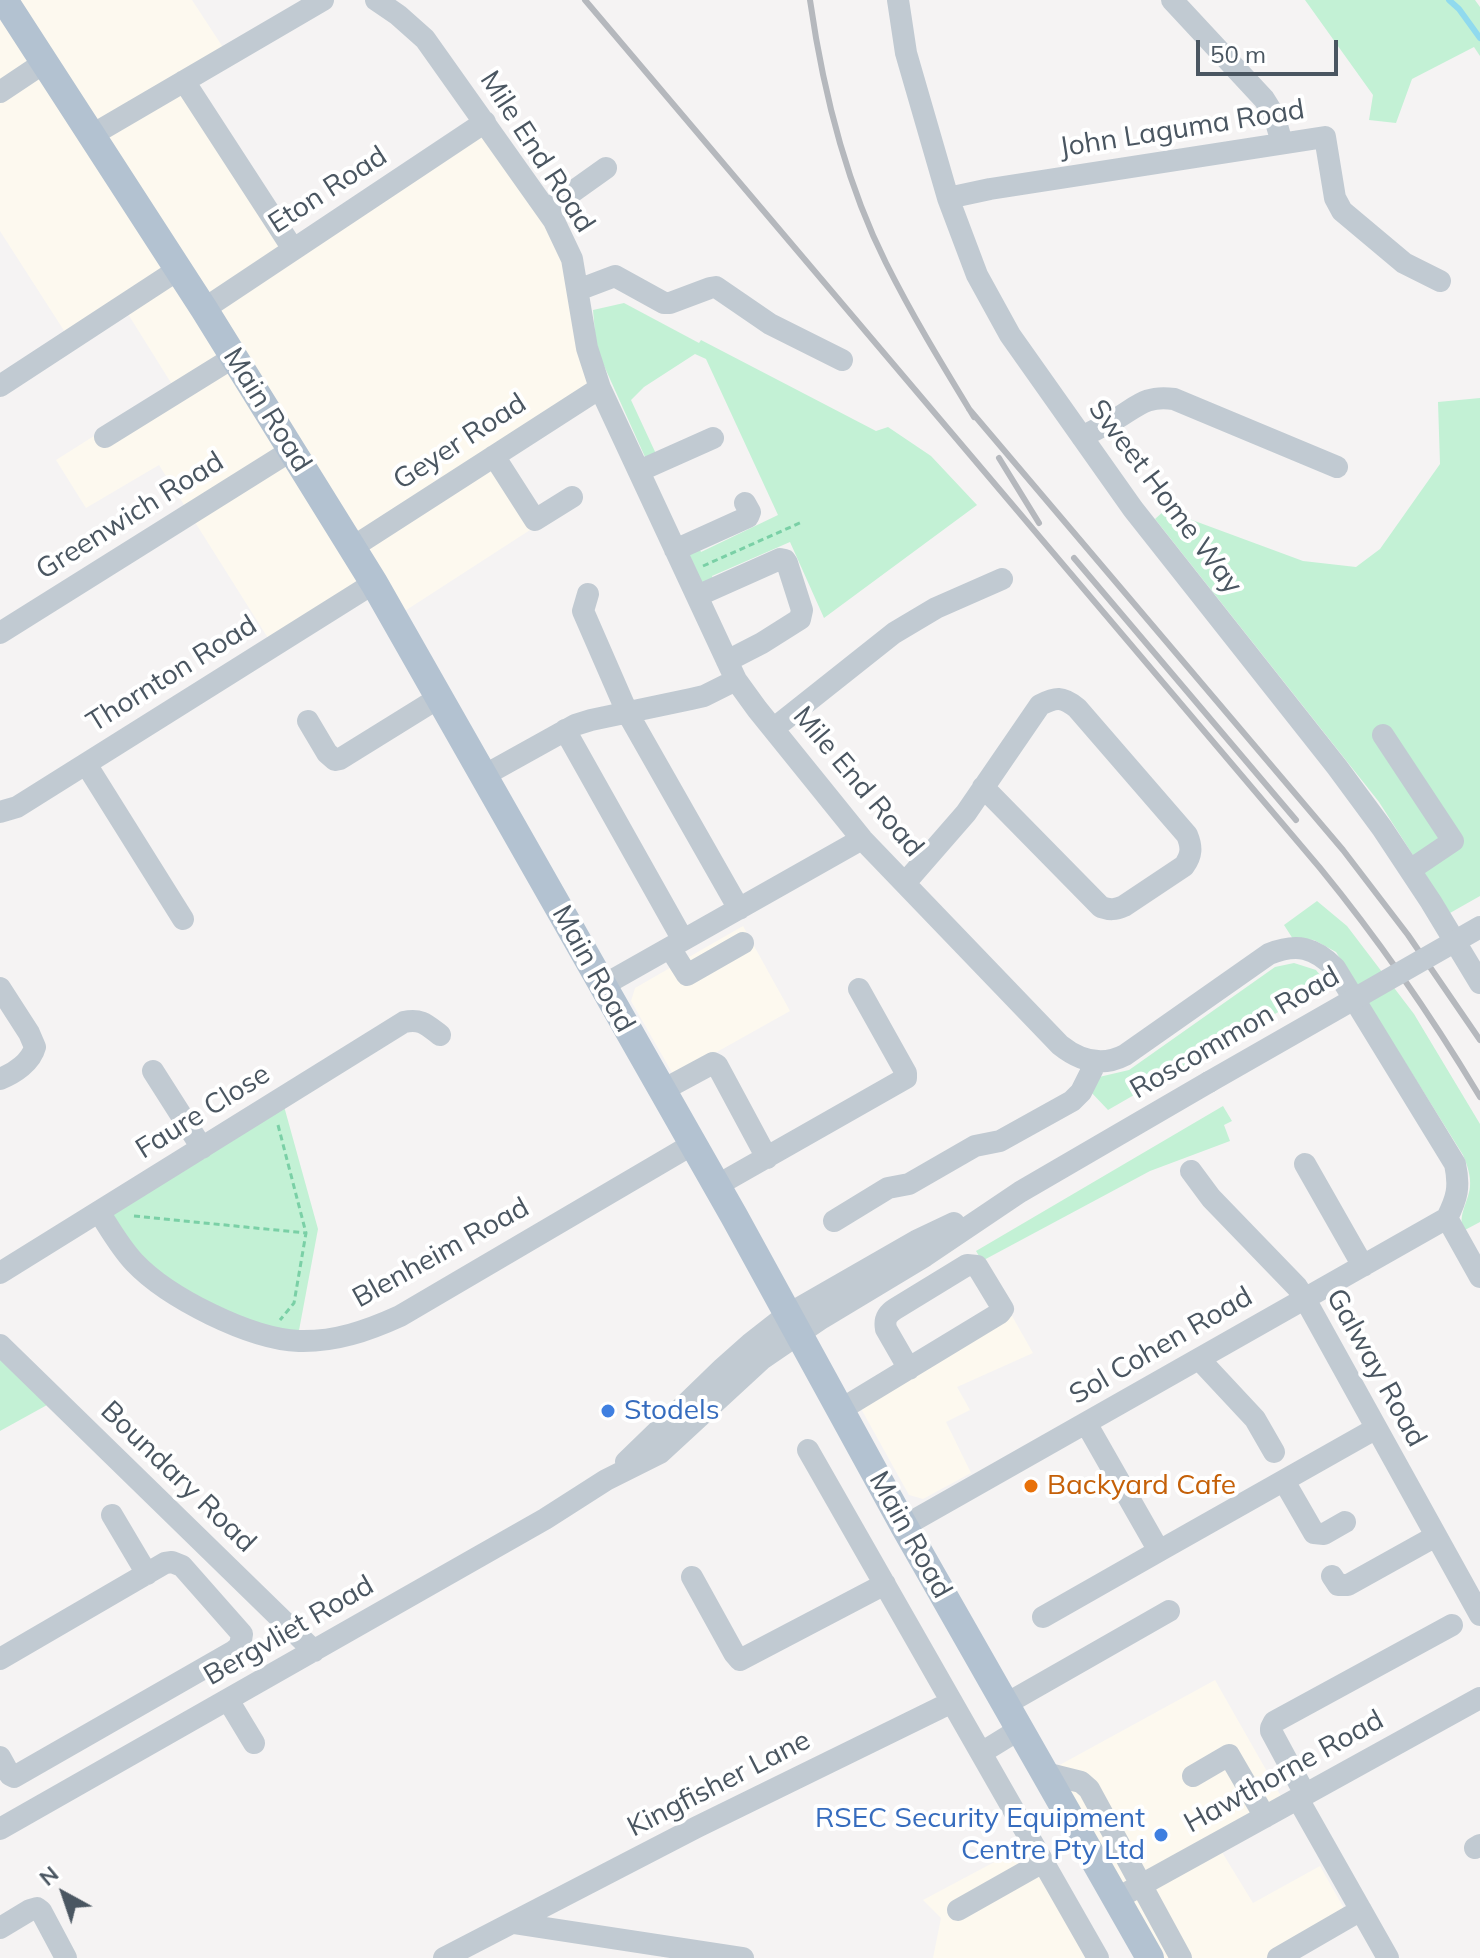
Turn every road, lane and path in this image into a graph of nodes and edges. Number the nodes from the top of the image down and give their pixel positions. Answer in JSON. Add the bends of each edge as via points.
{"nodes":[{"id":1,"x":4,"y":0,"type":"edge"},
{"id":2,"x":323,"y":0,"type":"edge"},
{"id":3,"x":376,"y":0,"type":"edge"},
{"id":4,"x":898,"y":0,"type":"edge"},
{"id":5,"x":1172,"y":0,"type":"edge"},
{"id":6,"x":45,"y":62,"type":"junction"},
{"id":7,"x":184,"y":81,"type":"junction"},
{"id":8,"x":0,"y":92,"type":"edge"},
{"id":9,"x":485,"y":122,"type":"junction"},
{"id":10,"x":92,"y":135,"type":"junction"},
{"id":11,"x":1282,"y":143,"type":"junction"},
{"id":12,"x":606,"y":168,"type":"dead end"},
{"id":13,"x":948,"y":198,"type":"junction"},
{"id":14,"x":547,"y":210,"type":"junction"},
{"id":15,"x":293,"y":249,"type":"junction"},
{"id":16,"x":179,"y":269,"type":"junction"},
{"id":17,"x":1440,"y":281,"type":"dead end"},
{"id":18,"x":578,"y":290,"type":"junction"},
{"id":19,"x":204,"y":309,"type":"junction"},
{"id":20,"x":234,"y":357,"type":"junction"},
{"id":21,"x":842,"y":360,"type":"dead end"},
{"id":22,"x":0,"y":386,"type":"edge"},
{"id":23,"x":600,"y":388,"type":"junction"},
{"id":24,"x":105,"y":437,"type":"dead end"},
{"id":25,"x":1082,"y":437,"type":"junction"},
{"id":26,"x":713,"y":438,"type":"dead end"},
{"id":27,"x":292,"y":450,"type":"junction"},
{"id":28,"x":494,"y":456,"type":"junction"},
{"id":29,"x":1337,"y":467,"type":"dead end"},
{"id":30,"x":639,"y":471,"type":"junction"},
{"id":31,"x":572,"y":497,"type":"dead end"},
{"id":32,"x":745,"y":503,"type":"dead end"},
{"id":33,"x":802,"y":522,"type":"dead end"},
{"id":34,"x":353,"y":547,"type":"junction"},
{"id":35,"x":675,"y":550,"type":"junction"},
{"id":36,"x":686,"y":573,"type":"junction"},
{"id":37,"x":1002,"y":579,"type":"dead end"},
{"id":38,"x":374,"y":583,"type":"junction"},
{"id":39,"x":588,"y":594,"type":"dead end"},
{"id":40,"x":697,"y":596,"type":"junction"},
{"id":41,"x":0,"y":633,"type":"edge"},
{"id":42,"x":732,"y":671,"type":"junction"},
{"id":43,"x":440,"y":697,"type":"junction"},
{"id":44,"x":627,"y":712,"type":"junction"},
{"id":45,"x":308,"y":721,"type":"dead end"},
{"id":46,"x":773,"y":729,"type":"junction"},
{"id":47,"x":565,"y":730,"type":"junction"},
{"id":48,"x":1383,"y":735,"type":"dead end"},
{"id":49,"x":86,"y":764,"type":"junction"},
{"id":50,"x":485,"y":775,"type":"junction"},
{"id":51,"x":983,"y":787,"type":"junction"},
{"id":52,"x":0,"y":812,"type":"edge"},
{"id":53,"x":862,"y":839,"type":"junction"},
{"id":54,"x":1410,"y":870,"type":"junction"},
{"id":55,"x":905,"y":883,"type":"junction"},
{"id":56,"x":739,"y":909,"type":"junction"},
{"id":57,"x":183,"y":919,"type":"dead end"},
{"id":58,"x":1480,"y":927,"type":"edge"},
{"id":59,"x":743,"y":943,"type":"dead end"},
{"id":60,"x":677,"y":944,"type":"junction"},
{"id":61,"x":1480,"y":983,"type":"edge"},
{"id":62,"x":602,"y":986,"type":"junction"},
{"id":63,"x":0,"y":988,"type":"edge"},
{"id":64,"x":859,"y":989,"type":"dead end"},
{"id":65,"x":440,"y":1035,"type":"dead end"},
{"id":66,"x":1096,"y":1062,"type":"junction"},
{"id":67,"x":153,"y":1071,"type":"dead end"},
{"id":68,"x":0,"y":1079,"type":"edge"},
{"id":69,"x":661,"y":1091,"type":"junction"},
{"id":70,"x":267,"y":1108,"type":"junction"},
{"id":71,"x":693,"y":1144,"type":"junction"},
{"id":72,"x":202,"y":1148,"type":"junction"},
{"id":73,"x":767,"y":1158,"type":"junction"},
{"id":74,"x":1305,"y":1164,"type":"dead end"},
{"id":75,"x":1191,"y":1171,"type":"dead end"},
{"id":76,"x":716,"y":1186,"type":"junction"},
{"id":77,"x":99,"y":1212,"type":"junction"},
{"id":78,"x":1447,"y":1218,"type":"junction"},
{"id":79,"x":834,"y":1221,"type":"dead end"},
{"id":80,"x":306,"y":1233,"type":"junction"},
{"id":81,"x":1363,"y":1266,"type":"junction"},
{"id":82,"x":0,"y":1273,"type":"edge"},
{"id":83,"x":1480,"y":1277,"type":"edge"},
{"id":84,"x":1305,"y":1299,"type":"junction"},
{"id":85,"x":793,"y":1325,"type":"junction"},
{"id":86,"x":268,"y":1335,"type":"junction"},
{"id":87,"x":0,"y":1345,"type":"edge"},
{"id":88,"x":1199,"y":1359,"type":"junction"},
{"id":89,"x":909,"y":1369,"type":"junction"},
{"id":90,"x":840,"y":1410,"type":"junction"},
{"id":91,"x":1086,"y":1423,"type":"junction"},
{"id":92,"x":1375,"y":1429,"type":"junction"},
{"id":93,"x":808,"y":1450,"type":"dead end"},
{"id":94,"x":1274,"y":1452,"type":"dead end"},
{"id":95,"x":1284,"y":1481,"type":"junction"},
{"id":96,"x":112,"y":1515,"type":"dead end"},
{"id":97,"x":1345,"y":1522,"type":"dead end"},
{"id":98,"x":904,"y":1526,"type":"junction"},
{"id":99,"x":1436,"y":1536,"type":"junction"},
{"id":100,"x":1159,"y":1551,"type":"junction"},
{"id":101,"x":147,"y":1574,"type":"junction"},
{"id":102,"x":1332,"y":1576,"type":"dead end"},
{"id":103,"x":692,"y":1577,"type":"dead end"},
{"id":104,"x":885,"y":1584,"type":"junction"},
{"id":105,"x":1473,"y":1586,"type":"edge"},
{"id":106,"x":1169,"y":1611,"type":"dead end"},
{"id":107,"x":1480,"y":1615,"type":"edge"},
{"id":108,"x":1043,"y":1617,"type":"dead end"},
{"id":109,"x":1452,"y":1625,"type":"dead end"},
{"id":110,"x":314,"y":1651,"type":"junction"},
{"id":111,"x":0,"y":1659,"type":"edge"},
{"id":112,"x":1480,"y":1698,"type":"edge"},
{"id":113,"x":228,"y":1700,"type":"junction"},
{"id":114,"x":952,"y":1702,"type":"junction"},
{"id":115,"x":1006,"y":1704,"type":"junction"},
{"id":116,"x":1020,"y":1729,"type":"junction"},
{"id":117,"x":254,"y":1743,"type":"dead end"},
{"id":118,"x":981,"y":1753,"type":"junction"},
{"id":119,"x":0,"y":1757,"type":"edge"},
{"id":120,"x":1045,"y":1773,"type":"junction"},
{"id":121,"x":19,"y":1774,"type":"junction"},
{"id":122,"x":1193,"y":1776,"type":"dead end"},
{"id":123,"x":1302,"y":1797,"type":"junction"},
{"id":124,"x":38,"y":1808,"type":"junction"},
{"id":125,"x":1265,"y":1817,"type":"junction"},
{"id":126,"x":0,"y":1829,"type":"edge"},
{"id":127,"x":1043,"y":1862,"type":"junction"},
{"id":128,"x":1141,"y":1885,"type":"junction"},
{"id":129,"x":1116,"y":1899,"type":"junction"},
{"id":130,"x":958,"y":1910,"type":"dead end"},
{"id":131,"x":1361,"y":1910,"type":"junction"},
{"id":132,"x":513,"y":1923,"type":"junction"},
{"id":133,"x":0,"y":1928,"type":"edge"},
{"id":134,"x":66,"y":1958,"type":"edge"},
{"id":135,"x":444,"y":1958,"type":"edge"},
{"id":136,"x":743,"y":1958,"type":"edge"},
{"id":137,"x":1098,"y":1958,"type":"edge"},
{"id":138,"x":1150,"y":1958,"type":"edge"},
{"id":139,"x":1181,"y":1958,"type":"edge"},
{"id":140,"x":1278,"y":1958,"type":"edge"},
{"id":141,"x":1388,"y":1958,"type":"edge"}],
"edges":[{"from":1,"to":6,"type":"main road","name":"Main Road"},
{"from":2,"to":7,"type":"street"},
{"from":3,"to":9,"type":"street","name":"Mile End Road","via":[[425,39]]},
{"from":4,"to":13,"type":"street","name":"Sweet Home Way","via":[[906,53]]},
{"from":5,"to":11,"type":"street","via":[[1264,99]]},
{"from":6,"to":8,"type":"street"},
{"from":6,"to":10,"type":"main road","name":"Main Road"},
{"from":7,"to":10,"type":"street"},
{"from":7,"to":15,"type":"street"},
{"from":9,"to":14,"type":"street","name":"Mile End Road"},
{"from":9,"to":15,"type":"street","name":"Eton Road"},
{"from":10,"to":16,"type":"main road","name":"Main Road"},
{"from":11,"to":13,"type":"street","name":"John Laguma Road"},
{"from":11,"to":17,"type":"street","name":"John Laguma Road","via":[[1325,137],[1342,211],[1404,263]]},
{"from":12,"to":14,"type":"street"},
{"from":13,"to":25,"type":"street","name":"Sweet Home Way","via":[[993,305]]},
{"from":14,"to":18,"type":"street","name":"Mile End Road","via":[[572,259]]},
{"from":15,"to":19,"type":"street","name":"Eton Road"},
{"from":16,"to":19,"type":"main road","name":"Main Road"},
{"from":16,"to":22,"type":"street"},
{"from":18,"to":21,"type":"street","via":[[615,276],[670,303],[716,287],[770,324]]},
{"from":18,"to":23,"type":"street","name":"Mile End Road"},
{"from":19,"to":20,"type":"main road","name":"Main Road"},
{"from":20,"to":24,"type":"street"},
{"from":20,"to":27,"type":"main road","name":"Main Road"},
{"from":23,"to":28,"type":"street","name":"Geyer Road"},
{"from":23,"to":30,"type":"street","name":"Mile End Road"},
{"from":25,"to":29,"type":"street","via":[[1160,397]]},
{"from":25,"to":54,"type":"street","name":"Sweet Home Way","via":[[1337,767]]},
{"from":26,"to":30,"type":"street"},
{"from":27,"to":34,"type":"main road","name":"Main Road"},
{"from":27,"to":41,"type":"street","name":"Greenwich Road"},
{"from":28,"to":31,"type":"street","via":[[535,520]]},
{"from":28,"to":34,"type":"street","name":"Geyer Road"},
{"from":30,"to":35,"type":"street","name":"Mile End Road"},
{"from":32,"to":35,"type":"street","via":[[748,517]]},
{"from":33,"to":36,"type":"path"},
{"from":34,"to":38,"type":"main road","name":"Main Road"},
{"from":35,"to":36,"type":"street","name":"Mile End Road"},
{"from":36,"to":40,"type":"street","name":"Mile End Road"},
{"from":37,"to":46,"type":"street","via":[[894,633]]},
{"from":38,"to":43,"type":"main road","name":"Main Road"},
{"from":38,"to":49,"type":"street","name":"Thornton Road"},
{"from":39,"to":44,"type":"street","via":[[583,611]]},
{"from":40,"to":42,"type":"street","name":"Mile End Road"},
{"from":40,"to":42,"type":"street","via":[[780,559],[787,563],[800,619],[762,643]]},
{"from":42,"to":44,"type":"street","via":[[704,696]]},
{"from":42,"to":46,"type":"street","name":"Mile End Road"},
{"from":43,"to":45,"type":"street","via":[[335,760]]},
{"from":43,"to":50,"type":"main road","name":"Main Road"},
{"from":44,"to":47,"type":"street"},
{"from":44,"to":56,"type":"street"},
{"from":46,"to":53,"type":"street","name":"Mile End Road"},
{"from":47,"to":50,"type":"street"},
{"from":47,"to":60,"type":"street"},
{"from":48,"to":54,"type":"street","via":[[1453,841]]},
{"from":49,"to":52,"type":"street","name":"Thornton Road"},
{"from":49,"to":57,"type":"street"},
{"from":50,"to":62,"type":"main road","name":"Main Road"},
{"from":51,"to":51,"type":"street","via":[[1040,705],[1053,698],[1067,700],[1187,835],[1190,859],[1124,906],[1101,907]]},
{"from":51,"to":55,"type":"street"},
{"from":53,"to":55,"type":"street","name":"Mile End Road"},
{"from":53,"to":56,"type":"street"},
{"from":54,"to":61,"type":"street","name":"Sweet Home Way"},
{"from":55,"to":66,"type":"street","name":"Mile End Road","via":[[1060,1045]]},
{"from":56,"to":60,"type":"street"},
{"from":58,"to":85,"type":"street","name":"Roscommon Road","bridge":true,"via":[[1020,1192],[916,1241]]},
{"from":59,"to":60,"type":"street","via":[[687,975]]},
{"from":60,"to":62,"type":"street"},
{"from":62,"to":69,"type":"main road","name":"Main Road"},
{"from":63,"to":68,"type":"street","via":[[35,1047],[25,1063]]},
{"from":64,"to":73,"type":"street","via":[[906,1078]]},
{"from":65,"to":70,"type":"street","name":"Faure Close","via":[[414,1020],[404,1022]]},
{"from":66,"to":78,"type":"street","via":[[1125,1055],[1269,954],[1282,949],[1312,951],[1335,968],[1455,1164],[1457,1197]]},
{"from":66,"to":79,"type":"street","via":[[1072,1101],[1000,1141],[975,1146],[909,1184],[888,1188]]},
{"from":67,"to":72,"type":"street"},
{"from":69,"to":71,"type":"main road","name":"Main Road"},
{"from":69,"to":73,"type":"street","via":[[715,1064]]},
{"from":70,"to":72,"type":"street","name":"Faure Close"},
{"from":70,"to":80,"type":"path","via":[[277,1122]]},
{"from":71,"to":76,"type":"main road","name":"Main Road"},
{"from":71,"to":86,"type":"street","name":"Blenheim Road","via":[[400,1316],[351,1336],[297,1341]]},
{"from":72,"to":77,"type":"street","name":"Faure Close"},
{"from":73,"to":76,"type":"street"},
{"from":74,"to":81,"type":"street"},
{"from":75,"to":84,"type":"street","name":"Galway Road"},
{"from":76,"to":85,"type":"main road","name":"Main Road"},
{"from":77,"to":80,"type":"path"},
{"from":77,"to":82,"type":"street","name":"Faure Close"},
{"from":77,"to":86,"type":"street","name":"Blenheim Road","via":[[137,1265],[172,1293],[218,1318]]},
{"from":78,"to":81,"type":"street","name":"Sol Cohen Road"},
{"from":78,"to":83,"type":"street"},
{"from":80,"to":86,"type":"path","via":[[294,1303]]},
{"from":81,"to":84,"type":"street","name":"Sol Cohen Road"},
{"from":84,"to":88,"type":"street","name":"Sol Cohen Road"},
{"from":84,"to":92,"type":"street","name":"Galway Road"},
{"from":85,"to":90,"type":"main road","name":"Main Road"},
{"from":85,"to":110,"type":"street","name":"Bergvliet Road","via":[[750,1344],[606,1480]]},
{"from":87,"to":110,"type":"street","name":"Boundary Road"},
{"from":88,"to":91,"type":"street","name":"Sol Cohen Road"},
{"from":88,"to":94,"type":"street","via":[[1255,1419]]},
{"from":89,"to":89,"type":"street","via":[[886,1329],[887,1316],[967,1265],[977,1266],[1002,1311]]},
{"from":89,"to":90,"type":"street"},
{"from":90,"to":98,"type":"main road","name":"Main Road"},
{"from":91,"to":98,"type":"street","name":"Sol Cohen Road"},
{"from":91,"to":100,"type":"street"},
{"from":92,"to":95,"type":"street"},
{"from":92,"to":99,"type":"street","name":"Galway Road"},
{"from":93,"to":104,"type":"street"},
{"from":95,"to":97,"type":"street","via":[[1314,1533],[1324,1534]]},
{"from":95,"to":100,"type":"street"},
{"from":96,"to":101,"type":"street"},
{"from":98,"to":115,"type":"main road","name":"Main Road"},
{"from":99,"to":102,"type":"street","via":[[1348,1585],[1338,1585]]},
{"from":99,"to":105,"type":"street","name":"Galway Road"},
{"from":100,"to":108,"type":"street"},
{"from":101,"to":111,"type":"street"},
{"from":101,"to":121,"type":"street","via":[[165,1563],[182,1566],[239,1629],[240,1646]]},
{"from":103,"to":104,"type":"street","via":[[740,1660]]},
{"from":104,"to":114,"type":"street"},
{"from":105,"to":107,"type":"street","name":"Galway Road"},
{"from":106,"to":115,"type":"street"},
{"from":109,"to":123,"type":"street","via":[[1274,1722],[1271,1731]]},
{"from":110,"to":113,"type":"street","name":"Bergvliet Road"},
{"from":112,"to":123,"type":"street","name":"Hawthorne Road"},
{"from":113,"to":117,"type":"street"},
{"from":113,"to":124,"type":"street","name":"Bergvliet Road"},
{"from":114,"to":118,"type":"street"},
{"from":114,"to":132,"type":"street","name":"Kingfisher Lane"},
{"from":115,"to":116,"type":"main road","name":"Main Road"},
{"from":116,"to":118,"type":"street"},
{"from":116,"to":120,"type":"main road","name":"Main Road"},
{"from":118,"to":127,"type":"street"},
{"from":119,"to":121,"type":"street","via":[[10,1775]]},
{"from":120,"to":128,"type":"street","via":[[1087,1786]]},
{"from":120,"to":129,"type":"main road","name":"Main Road"},
{"from":121,"to":124,"type":"street"},
{"from":122,"to":125,"type":"street","via":[[1229,1755]]},
{"from":123,"to":125,"type":"street","name":"Hawthorne Road"},
{"from":123,"to":131,"type":"street"},
{"from":124,"to":126,"type":"street","name":"Bergvliet Road"},
{"from":125,"to":128,"type":"street","name":"Hawthorne Road"},
{"from":127,"to":130,"type":"street"},
{"from":127,"to":137,"type":"street"},
{"from":128,"to":129,"type":"street","name":"Hawthorne Road"},
{"from":128,"to":139,"type":"street"},
{"from":129,"to":138,"type":"main road","name":"Main Road"},
{"from":131,"to":140,"type":"street"},
{"from":131,"to":141,"type":"street"},
{"from":132,"to":135,"type":"street","name":"Kingfisher Lane"},
{"from":132,"to":136,"type":"street"},
{"from":133,"to":134,"type":"street","via":[[37,1908]]}]}
